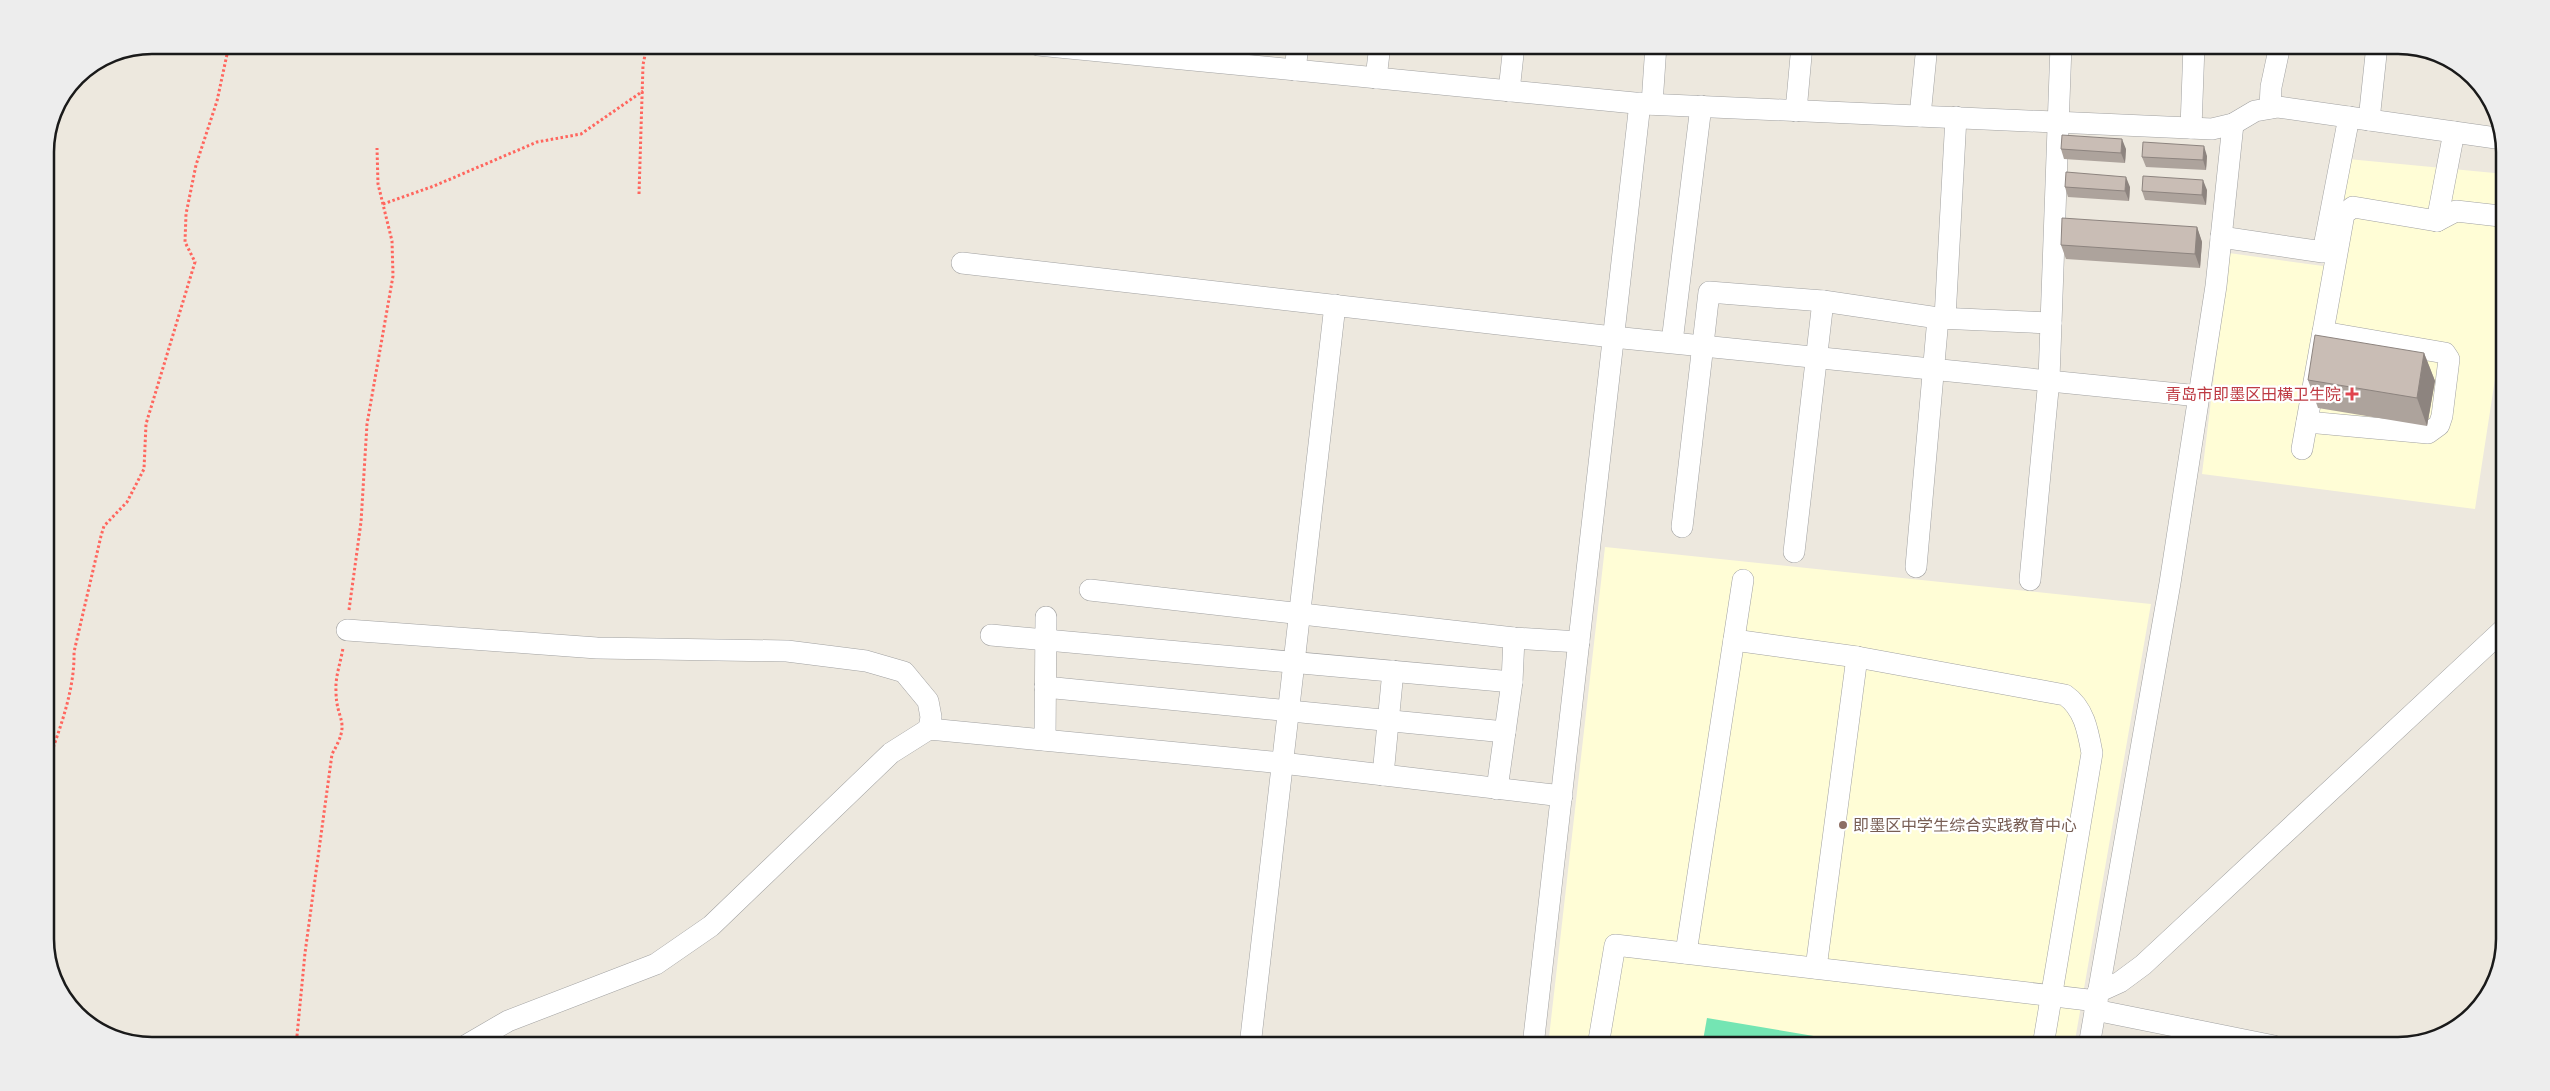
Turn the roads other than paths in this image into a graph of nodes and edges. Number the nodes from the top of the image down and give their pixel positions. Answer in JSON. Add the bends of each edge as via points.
{"nodes":[{"id":1,"x":1194,"y":54,"type":"edge"},
{"id":2,"x":1297,"y":54,"type":"edge"},
{"id":3,"x":1379,"y":54,"type":"edge"},
{"id":4,"x":1513,"y":54,"type":"edge"},
{"id":5,"x":1654,"y":54,"type":"edge"},
{"id":6,"x":1801,"y":54,"type":"edge"},
{"id":7,"x":1926,"y":54,"type":"edge"},
{"id":8,"x":2061,"y":54,"type":"edge"},
{"id":9,"x":2194,"y":54,"type":"edge"},
{"id":10,"x":2278,"y":54,"type":"edge"},
{"id":11,"x":2375,"y":54,"type":"edge"},
{"id":12,"x":1295,"y":70,"type":"junction"},
{"id":13,"x":1376,"y":78,"type":"junction"},
{"id":14,"x":1509,"y":91,"type":"junction"},
{"id":15,"x":1646,"y":104,"type":"junction"},
{"id":16,"x":1700,"y":106,"type":"junction"},
{"id":17,"x":2270,"y":108,"type":"junction"},
{"id":18,"x":1796,"y":111,"type":"junction"},
{"id":19,"x":1920,"y":116,"type":"junction"},
{"id":20,"x":1956,"y":118,"type":"junction"},
{"id":21,"x":2359,"y":118,"type":"junction"},
{"id":22,"x":2058,"y":122,"type":"junction"},
{"id":23,"x":2233,"y":124,"type":"junction"},
{"id":24,"x":2191,"y":128,"type":"junction"},
{"id":25,"x":2454,"y":132,"type":"junction"},
{"id":26,"x":2495,"y":138,"type":"edge"},
{"id":27,"x":2496,"y":216,"type":"edge"},
{"id":28,"x":2437,"y":221,"type":"junction"},
{"id":29,"x":2221,"y":237,"type":"junction"},
{"id":30,"x":962,"y":263,"type":"dead end"},
{"id":31,"x":1823,"y":301,"type":"junction"},
{"id":32,"x":1334,"y":305,"type":"junction"},
{"id":33,"x":1941,"y":318,"type":"junction"},
{"id":34,"x":2051,"y":323,"type":"junction"},
{"id":35,"x":2323,"y":332,"type":"junction"},
{"id":36,"x":1613,"y":336,"type":"junction"},
{"id":37,"x":1672,"y":342,"type":"junction"},
{"id":38,"x":1703,"y":345,"type":"junction"},
{"id":39,"x":1817,"y":356,"type":"junction"},
{"id":40,"x":1934,"y":368,"type":"junction"},
{"id":41,"x":2049,"y":379,"type":"junction"},
{"id":42,"x":2199,"y":396,"type":"junction"},
{"id":43,"x":2307,"y":422,"type":"junction"},
{"id":44,"x":2302,"y":449,"type":"dead end"},
{"id":45,"x":1682,"y":527,"type":"dead end"},
{"id":46,"x":1794,"y":552,"type":"dead end"},
{"id":47,"x":1916,"y":567,"type":"dead end"},
{"id":48,"x":1743,"y":580,"type":"dead end"},
{"id":49,"x":2030,"y":580,"type":"dead end"},
{"id":50,"x":1090,"y":590,"type":"dead end"},
{"id":51,"x":1299,"y":612,"type":"junction"},
{"id":52,"x":1046,"y":617,"type":"dead end"},
{"id":53,"x":347,"y":630,"type":"road end"},
{"id":54,"x":991,"y":635,"type":"dead end"},
{"id":55,"x":2496,"y":636,"type":"edge"},
{"id":56,"x":1514,"y":638,"type":"junction"},
{"id":57,"x":1046,"y":640,"type":"junction"},
{"id":58,"x":1734,"y":640,"type":"junction"},
{"id":59,"x":1579,"y":642,"type":"junction"},
{"id":60,"x":1857,"y":657,"type":"junction"},
{"id":61,"x":1293,"y":661,"type":"junction"},
{"id":62,"x":1394,"y":671,"type":"junction"},
{"id":63,"x":1512,"y":682,"type":"junction"},
{"id":64,"x":1045,"y":687,"type":"junction"},
{"id":65,"x":1288,"y":711,"type":"junction"},
{"id":66,"x":1388,"y":720,"type":"junction"},
{"id":67,"x":929,"y":729,"type":"junction"},
{"id":68,"x":1505,"y":732,"type":"junction"},
{"id":69,"x":1045,"y":740,"type":"junction"},
{"id":70,"x":1282,"y":763,"type":"junction"},
{"id":71,"x":1383,"y":775,"type":"junction"},
{"id":72,"x":1497,"y":789,"type":"junction"},
{"id":73,"x":1562,"y":796,"type":"junction"},
{"id":74,"x":1686,"y":953,"type":"junction"},
{"id":75,"x":1816,"y":968,"type":"junction"},
{"id":76,"x":2052,"y":996,"type":"junction"},
{"id":77,"x":2097,"y":1001,"type":"junction"},
{"id":78,"x":480,"y":1037,"type":"edge"},
{"id":79,"x":1251,"y":1037,"type":"edge"},
{"id":80,"x":1534,"y":1037,"type":"edge"},
{"id":81,"x":1600,"y":1037,"type":"edge"},
{"id":82,"x":2045,"y":1037,"type":"edge"},
{"id":83,"x":2091,"y":1037,"type":"edge"},
{"id":84,"x":2239,"y":1037,"type":"edge"}],
"edges":[{"from":1,"to":12,"type":"street"},
{"from":2,"to":12,"type":"street"},
{"from":3,"to":13,"type":"street"},
{"from":4,"to":14,"type":"street"},
{"from":5,"to":15,"type":"street"},
{"from":6,"to":18,"type":"street"},
{"from":7,"to":19,"type":"street"},
{"from":8,"to":22,"type":"street"},
{"from":9,"to":24,"type":"street"},
{"from":10,"to":17,"type":"street"},
{"from":11,"to":21,"type":"street"},
{"from":12,"to":13,"type":"street"},
{"from":13,"to":14,"type":"street"},
{"from":14,"to":15,"type":"street"},
{"from":15,"to":16,"type":"street"},
{"from":15,"to":36,"type":"street"},
{"from":16,"to":18,"type":"street"},
{"from":16,"to":37,"type":"street"},
{"from":17,"to":21,"type":"street","via":[[2278,106]]},
{"from":17,"to":23,"type":"street","via":[[2255,111]]},
{"from":18,"to":19,"type":"street"},
{"from":19,"to":20,"type":"street"},
{"from":20,"to":22,"type":"street"},
{"from":20,"to":33,"type":"street"},
{"from":21,"to":25,"type":"street"},
{"from":21,"to":29,"type":"street","via":[[2323,252]]},
{"from":22,"to":24,"type":"street"},
{"from":22,"to":34,"type":"street"},
{"from":23,"to":24,"type":"street","via":[[2212,129]]},
{"from":23,"to":29,"type":"street"},
{"from":25,"to":26,"type":"street"},
{"from":25,"to":28,"type":"street"},
{"from":27,"to":28,"type":"street","via":[[2456,211]]},
{"from":28,"to":35,"type":"street","via":[[2353,207],[2344,214]]},
{"from":29,"to":42,"type":"street"},
{"from":30,"to":32,"type":"street"},
{"from":31,"to":33,"type":"street"},
{"from":31,"to":38,"type":"street","via":[[1708,292]]},
{"from":31,"to":39,"type":"street"},
{"from":32,"to":36,"type":"street"},
{"from":32,"to":51,"type":"street"},
{"from":33,"to":34,"type":"street"},
{"from":33,"to":40,"type":"street"},
{"from":34,"to":41,"type":"street"},
{"from":35,"to":43,"type":"street"},
{"from":35,"to":43,"type":"street","via":[[2445,353],[2449,359],[2442,416],[2438,425],[2428,433]]},
{"from":36,"to":37,"type":"street"},
{"from":36,"to":59,"type":"street"},
{"from":37,"to":38,"type":"street"},
{"from":38,"to":39,"type":"street"},
{"from":38,"to":45,"type":"street"},
{"from":39,"to":40,"type":"street"},
{"from":39,"to":46,"type":"street"},
{"from":40,"to":41,"type":"street"},
{"from":40,"to":47,"type":"street"},
{"from":41,"to":42,"type":"street"},
{"from":41,"to":49,"type":"street"},
{"from":42,"to":77,"type":"street","via":[[2169,592]]},
{"from":43,"to":44,"type":"street"},
{"from":48,"to":58,"type":"street"},
{"from":50,"to":51,"type":"street"},
{"from":51,"to":56,"type":"street"},
{"from":51,"to":61,"type":"street"},
{"from":52,"to":57,"type":"street"},
{"from":53,"to":67,"type":"street","via":[[597,648],[786,652],[866,661],[904,672],[928,702]]},
{"from":54,"to":57,"type":"street"},
{"from":55,"to":77,"type":"street","via":[[2143,965]]},
{"from":56,"to":59,"type":"street"},
{"from":56,"to":63,"type":"street"},
{"from":57,"to":61,"type":"street"},
{"from":57,"to":64,"type":"street"},
{"from":58,"to":60,"type":"street"},
{"from":58,"to":74,"type":"street"},
{"from":59,"to":73,"type":"street"},
{"from":60,"to":75,"type":"street"},
{"from":60,"to":76,"type":"street","via":[[2065,695],[2075,702],[2087,726],[2092,753]]},
{"from":61,"to":62,"type":"street"},
{"from":61,"to":65,"type":"street"},
{"from":62,"to":63,"type":"street"},
{"from":62,"to":66,"type":"street"},
{"from":63,"to":68,"type":"street"},
{"from":64,"to":65,"type":"street"},
{"from":64,"to":69,"type":"street"},
{"from":65,"to":66,"type":"street"},
{"from":65,"to":70,"type":"street"},
{"from":66,"to":68,"type":"street"},
{"from":66,"to":71,"type":"street"},
{"from":67,"to":69,"type":"street"},
{"from":67,"to":78,"type":"street","via":[[891,753],[703,932],[656,964],[508,1021]]},
{"from":68,"to":72,"type":"street"},
{"from":69,"to":70,"type":"street"},
{"from":70,"to":71,"type":"street"},
{"from":70,"to":79,"type":"street"},
{"from":71,"to":72,"type":"street"},
{"from":72,"to":73,"type":"street"},
{"from":73,"to":80,"type":"street"},
{"from":74,"to":75,"type":"street"},
{"from":74,"to":81,"type":"street","via":[[1616,945]]},
{"from":75,"to":76,"type":"street"},
{"from":76,"to":77,"type":"street"},
{"from":76,"to":82,"type":"street"},
{"from":77,"to":83,"type":"street"},
{"from":77,"to":84,"type":"street"}]}
